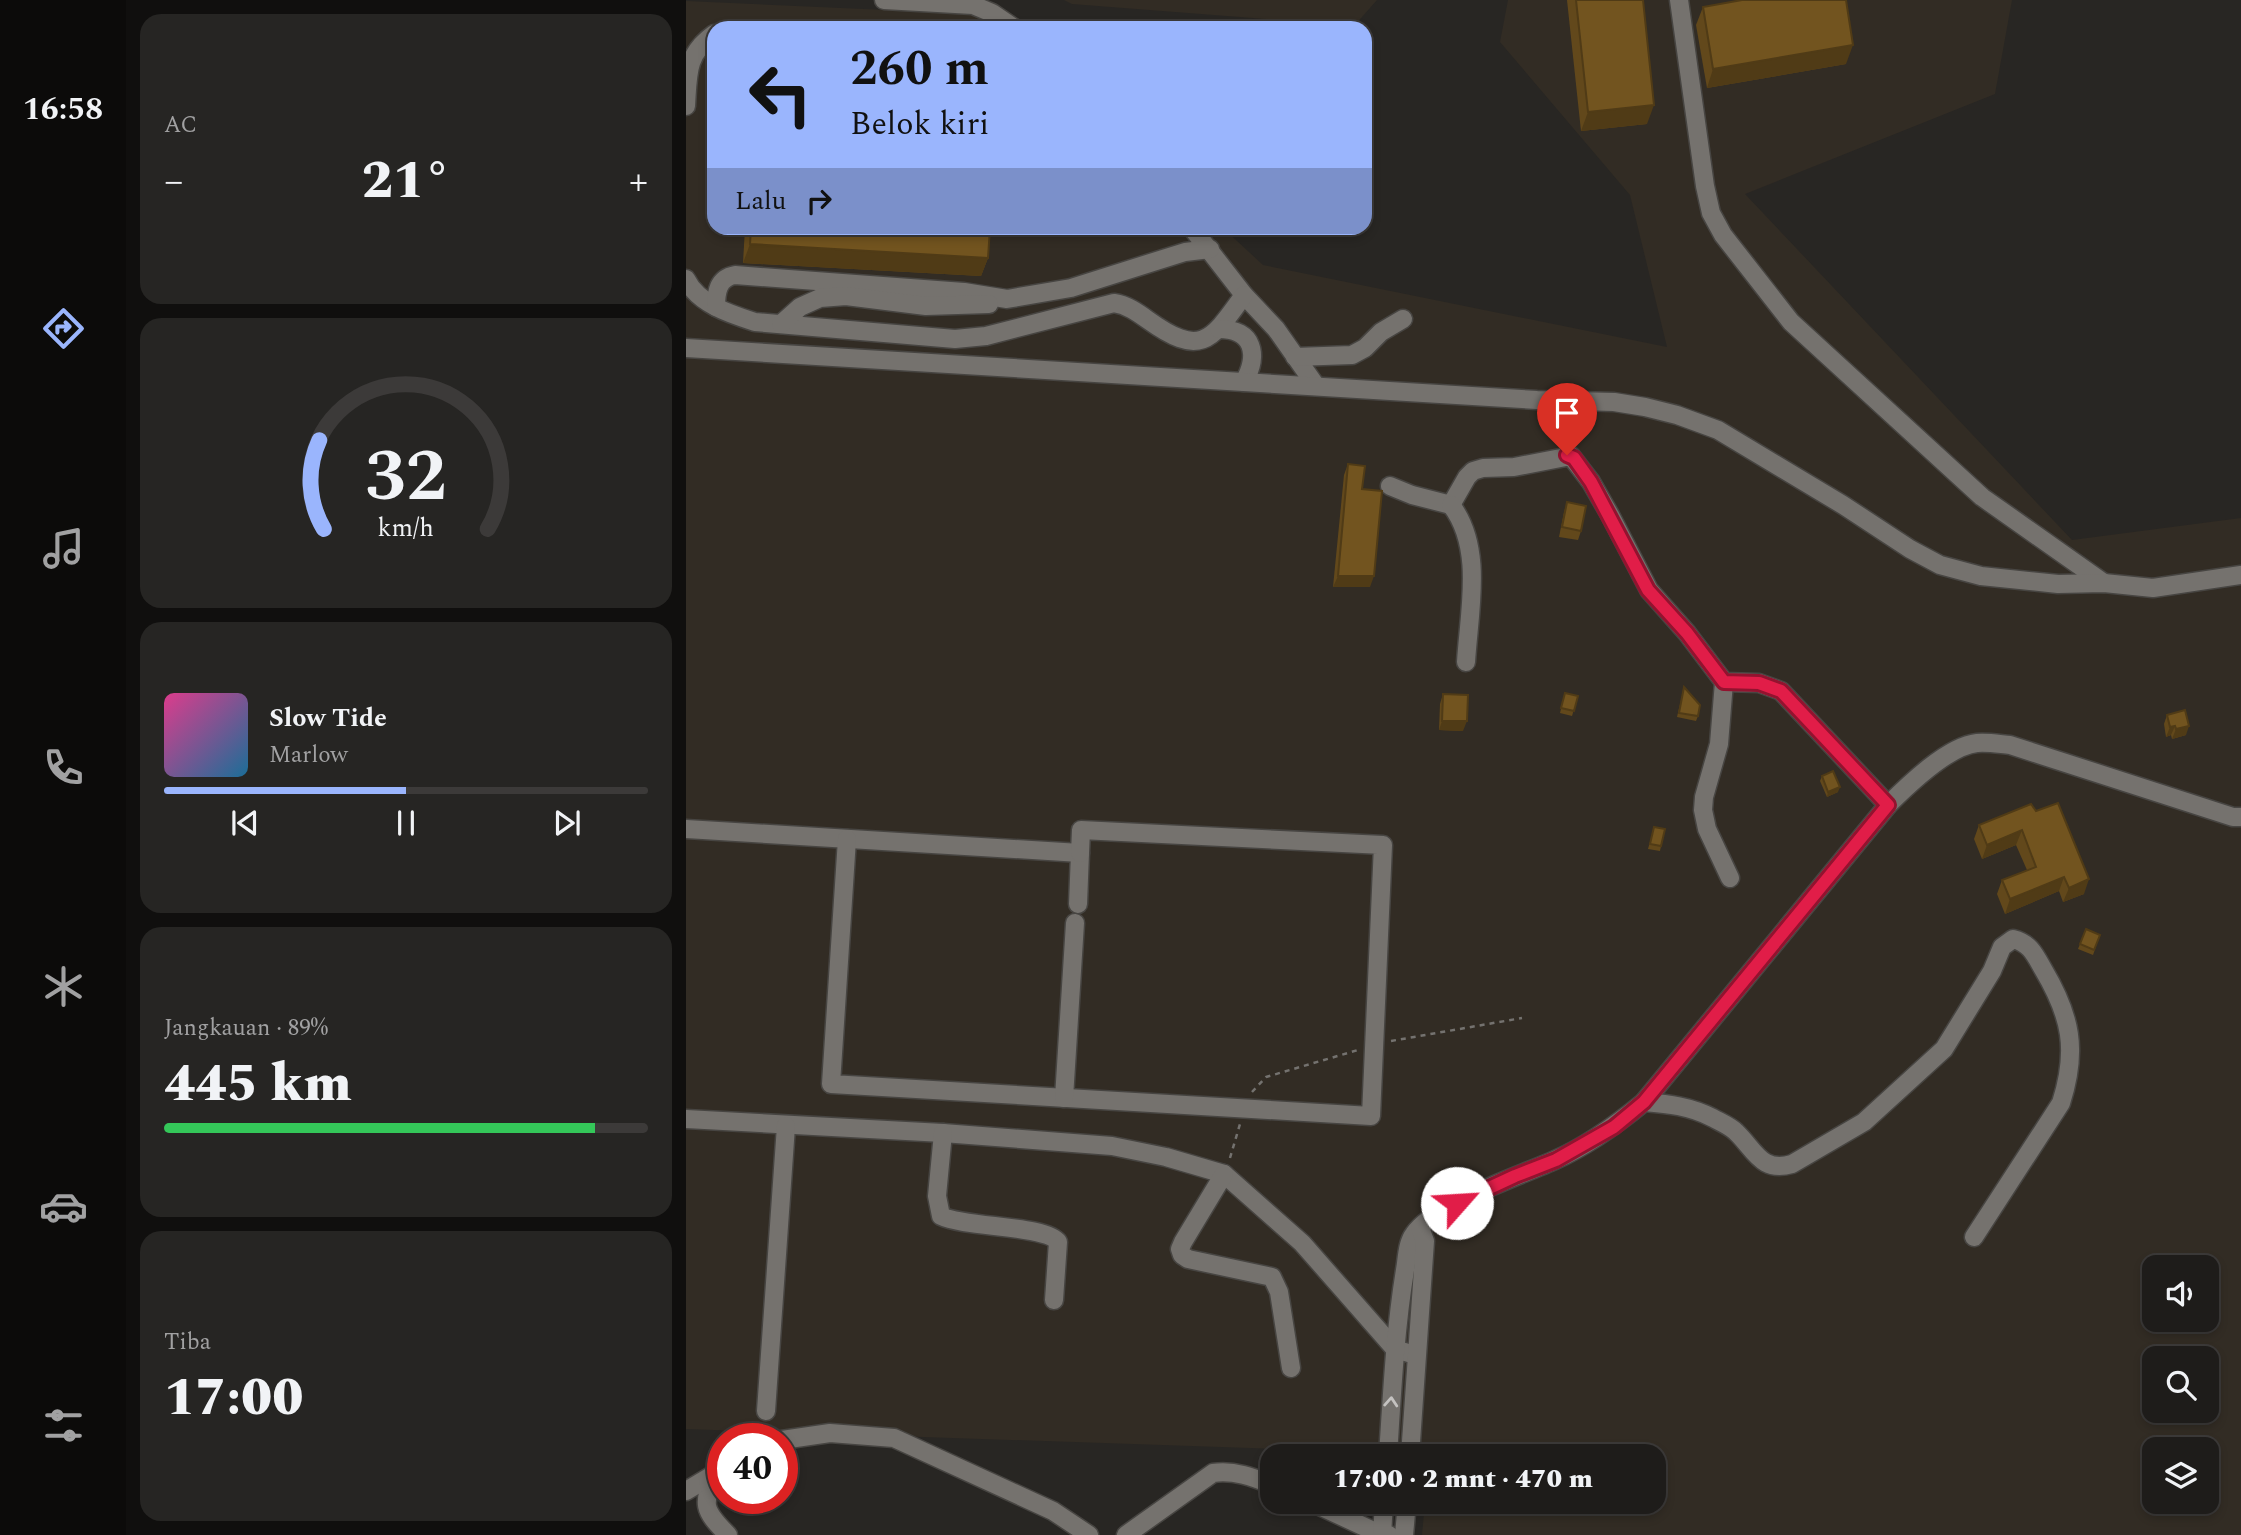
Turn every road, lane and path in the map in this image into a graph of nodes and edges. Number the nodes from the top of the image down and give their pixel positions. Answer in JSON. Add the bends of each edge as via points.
{"nodes":[{"id":1,"x":884,"y":0,"type":"edge"},
{"id":2,"x":1679,"y":0,"type":"edge"},
{"id":3,"x":1004,"y":21,"type":"edge"},
{"id":4,"x":707,"y":39,"type":"edge"},
{"id":5,"x":686,"y":106,"type":"edge"},
{"id":6,"x":1198,"y":235,"type":"edge"},
{"id":7,"x":1210,"y":249,"type":"junction"},
{"id":8,"x":687,"y":285,"type":"edge"},
{"id":9,"x":1244,"y":295,"type":"junction"},
{"id":10,"x":1007,"y":299,"type":"junction"},
{"id":11,"x":716,"y":307,"type":"junction"},
{"id":12,"x":1403,"y":319,"type":"dead end"},
{"id":13,"x":781,"y":324,"type":"junction"},
{"id":14,"x":1219,"y":329,"type":"junction"},
{"id":15,"x":686,"y":348,"type":"edge"},
{"id":16,"x":1295,"y":357,"type":"junction"},
{"id":17,"x":1244,"y":382,"type":"junction"},
{"id":18,"x":1316,"y":386,"type":"junction"},
{"id":19,"x":1390,"y":485,"type":"dead end"},
{"id":20,"x":1451,"y":505,"type":"junction"},
{"id":21,"x":2241,"y":575,"type":"edge"},
{"id":22,"x":2104,"y":583,"type":"junction"},
{"id":23,"x":1466,"y":662,"type":"dead end"},
{"id":24,"x":1724,"y":682,"type":"junction"},
{"id":25,"x":1888,"y":805,"type":"junction"},
{"id":26,"x":2241,"y":817,"type":"edge"},
{"id":27,"x":686,"y":829,"type":"edge"},
{"id":28,"x":847,"y":839,"type":"junction"},
{"id":29,"x":1080,"y":853,"type":"junction"},
{"id":30,"x":1730,"y":878,"type":"dead end"},
{"id":31,"x":1078,"y":904,"type":"dead end"},
{"id":32,"x":1076,"y":923,"type":"dead end"},
{"id":33,"x":1522,"y":1018,"type":"dead end"},
{"id":34,"x":1388,"y":1041,"type":"dead end"},
{"id":35,"x":1361,"y":1049,"type":"dead end"},
{"id":36,"x":1249,"y":1096,"type":"dead end"},
{"id":37,"x":1064,"y":1098,"type":"junction"},
{"id":38,"x":1644,"y":1102,"type":"junction"},
{"id":39,"x":686,"y":1119,"type":"edge"},
{"id":40,"x":1242,"y":1119,"type":"dead end"},
{"id":41,"x":786,"y":1126,"type":"junction"},
{"id":42,"x":943,"y":1133,"type":"junction"},
{"id":43,"x":1224,"y":1174,"type":"junction"},
{"id":44,"x":1420,"y":1228,"type":"junction"},
{"id":45,"x":1974,"y":1237,"type":"dead end"},
{"id":46,"x":1054,"y":1300,"type":"dead end"},
{"id":47,"x":1395,"y":1349,"type":"junction"},
{"id":48,"x":1415,"y":1355,"type":"junction"},
{"id":49,"x":1291,"y":1368,"type":"dead end"},
{"id":50,"x":766,"y":1411,"type":"dead end"},
{"id":51,"x":798,"y":1438,"type":"edge"},
{"id":52,"x":1389,"y":1444,"type":"edge"},
{"id":53,"x":1411,"y":1444,"type":"edge"},
{"id":54,"x":707,"y":1478,"type":"edge"},
{"id":55,"x":1260,"y":1481,"type":"edge"},
{"id":56,"x":686,"y":1491,"type":"edge"},
{"id":57,"x":709,"y":1514,"type":"edge"},
{"id":58,"x":1337,"y":1514,"type":"edge"},
{"id":59,"x":1383,"y":1514,"type":"edge"},
{"id":60,"x":1406,"y":1514,"type":"edge"},
{"id":61,"x":728,"y":1535,"type":"edge"},
{"id":62,"x":1090,"y":1535,"type":"edge"},
{"id":63,"x":1126,"y":1535,"type":"edge"},
{"id":64,"x":1382,"y":1535,"type":"edge"},
{"id":65,"x":1389,"y":1535,"type":"edge"},
{"id":66,"x":1404,"y":1535,"type":"edge"}],
"edges":[{"from":1,"to":3,"type":"street","via":[[973,5]]},
{"from":2,"to":22,"type":"street","via":[[1705,186],[1711,213],[1723,235],[1791,322],[1982,497]]},
{"from":4,"to":5,"type":"street","via":[[690,61]]},
{"from":6,"to":7,"type":"street"},
{"from":7,"to":9,"type":"street"},
{"from":7,"to":10,"type":"street","via":[[1185,252],[1071,288]]},
{"from":8,"to":11,"type":"street"},
{"from":9,"to":14,"type":"street"},
{"from":9,"to":16,"type":"street"},
{"from":10,"to":11,"type":"street","via":[[735,275],[723,279]]},
{"from":10,"to":13,"type":"street","via":[[983,306],[926,306],[846,296],[820,298],[800,307]]},
{"from":11,"to":13,"type":"street","via":[[755,322]]},
{"from":12,"to":16,"type":"street","via":[[1352,355]]},
{"from":13,"to":14,"type":"street","via":[[955,339],[986,336],[1114,303],[1185,341],[1201,341]]},
{"from":14,"to":17,"type":"street","via":[[1238,332],[1248,341],[1253,353]]},
{"from":15,"to":17,"type":"street"},
{"from":16,"to":18,"type":"street"},
{"from":17,"to":18,"type":"street"},
{"from":18,"to":22,"type":"street","via":[[1614,402],[1677,415],[1718,430],[1940,565],[1981,576],[2058,584]]},
{"from":19,"to":20,"type":"street"},
{"from":20,"to":23,"type":"street","via":[[1472,557]]},
{"from":20,"to":24,"type":"street","via":[[1473,471],[1571,456],[1610,515],[1648,590]]},
{"from":21,"to":22,"type":"street","via":[[2153,588]]},
{"from":24,"to":25,"type":"street","via":[[1759,683],[1781,691]]},
{"from":24,"to":30,"type":"street","via":[[1719,744],[1703,810]]},
{"from":25,"to":26,"type":"street","via":[[1945,757],[1975,743],[2010,744]]},
{"from":25,"to":38,"type":"street"},
{"from":27,"to":28,"type":"street"},
{"from":28,"to":29,"type":"street"},
{"from":28,"to":37,"type":"street","via":[[831,1084]]},
{"from":29,"to":31,"type":"street"},
{"from":29,"to":37,"type":"street","via":[[1081,830],[1383,845],[1371,1116]]},
{"from":32,"to":37,"type":"street"},
{"from":33,"to":34,"type":"path"},
{"from":35,"to":36,"type":"path","via":[[1266,1077]]},
{"from":38,"to":44,"type":"street","via":[[1614,1127],[1556,1160],[1438,1213]]},
{"from":38,"to":45,"type":"street","via":[[1680,1105],[1709,1116],[1735,1130],[1770,1166],[1792,1164],[1864,1122],[1944,1049],[1993,971],[2001,947],[2013,939],[2022,942],[2030,947],[2059,996],[2067,1021],[2071,1048],[2067,1083],[2061,1103]]},
{"from":39,"to":41,"type":"street"},
{"from":40,"to":43,"type":"path"},
{"from":41,"to":42,"type":"street"},
{"from":41,"to":50,"type":"street"},
{"from":42,"to":43,"type":"street","via":[[1112,1146]]},
{"from":42,"to":46,"type":"street","via":[[937,1196],[941,1216],[1054,1237],[1058,1242]]},
{"from":43,"to":47,"type":"street","via":[[1302,1243]]},
{"from":43,"to":49,"type":"street","via":[[1183,1242],[1182,1255],[1272,1277],[1279,1292]]},
{"from":44,"to":47,"type":"street","via":[[1409,1249]]},
{"from":44,"to":48,"type":"street","via":[[1424,1241]]},
{"from":47,"to":48,"type":"street"},
{"from":52,"to":47,"type":"street","one_way":true},
{"from":48,"to":53,"type":"street"},
{"from":51,"to":62,"type":"street","via":[[830,1433],[894,1438],[1053,1511]]},
{"from":54,"to":56,"type":"street"},
{"from":55,"to":63,"type":"street","via":[[1225,1471],[1213,1473]]},
{"from":57,"to":61,"type":"street"},
{"from":58,"to":64,"type":"street"},
{"from":59,"to":64,"type":"street"},
{"from":60,"to":66,"type":"street"},
{"from":64,"to":65,"type":"street"}]}
